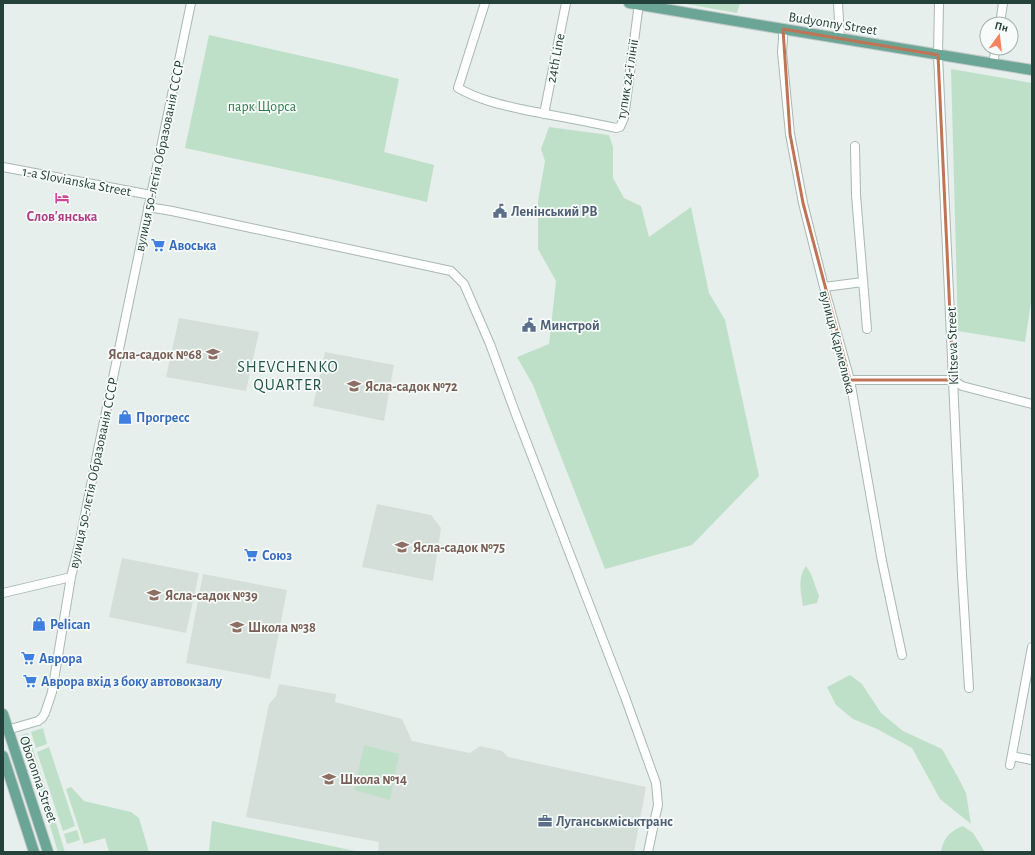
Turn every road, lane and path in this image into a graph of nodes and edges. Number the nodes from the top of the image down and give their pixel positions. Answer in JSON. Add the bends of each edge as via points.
{"nodes":[{"id":1,"x":191,"y":3,"type":"edge"},
{"id":2,"x":485,"y":3,"type":"edge"},
{"id":3,"x":566,"y":3,"type":"edge"},
{"id":4,"x":635,"y":3,"type":"edge"},
{"id":5,"x":838,"y":3,"type":"edge"},
{"id":6,"x":939,"y":3,"type":"edge"},
{"id":7,"x":1003,"y":3,"type":"edge"},
{"id":8,"x":1001,"y":16,"type":"edge"},
{"id":9,"x":782,"y":30,"type":"junction"},
{"id":10,"x":840,"y":38,"type":"junction"},
{"id":11,"x":938,"y":54,"type":"junction"},
{"id":12,"x":994,"y":56,"type":"edge"},
{"id":13,"x":993,"y":63,"type":"junction"},
{"id":14,"x":1032,"y":70,"type":"edge"},
{"id":15,"x":544,"y":114,"type":"junction"},
{"id":16,"x":855,"y":146,"type":"dead end"},
{"id":17,"x":3,"y":167,"type":"edge"},
{"id":18,"x":151,"y":195,"type":"junction"},
{"id":19,"x":148,"y":207,"type":"junction"},
{"id":20,"x":863,"y":282,"type":"junction"},
{"id":21,"x":824,"y":287,"type":"junction"},
{"id":22,"x":867,"y":329,"type":"dead end"},
{"id":23,"x":850,"y":380,"type":"junction"},
{"id":24,"x":952,"y":380,"type":"junction"},
{"id":25,"x":1032,"y":404,"type":"edge"},
{"id":26,"x":72,"y":577,"type":"junction"},
{"id":27,"x":3,"y":593,"type":"edge"},
{"id":28,"x":1032,"y":647,"type":"edge"},
{"id":29,"x":902,"y":655,"type":"dead end"},
{"id":30,"x":969,"y":688,"type":"dead end"},
{"id":31,"x":3,"y":714,"type":"edge"},
{"id":32,"x":7,"y":730,"type":"junction"},
{"id":33,"x":3,"y":756,"type":"edge"},
{"id":34,"x":1012,"y":756,"type":"junction"},
{"id":35,"x":1032,"y":760,"type":"edge"},
{"id":36,"x":1010,"y":766,"type":"dead end"},
{"id":37,"x":34,"y":852,"type":"edge"},
{"id":38,"x":48,"y":852,"type":"edge"},
{"id":39,"x":648,"y":852,"type":"edge"}],
"edges":[{"from":1,"to":18,"type":"street","name":"вулиця 50-лєтія Образованія СССР"},
{"from":2,"to":15,"type":"street","via":[[458,88],[488,101]]},
{"from":3,"to":15,"type":"street","name":"24th Line"},
{"from":4,"to":9,"type":"main road","name":"Budyonny Street"},
{"from":4,"to":15,"type":"street","name":"тупик 24-ї лінії","via":[[624,118],[620,127]]},
{"from":5,"to":10,"type":"street"},
{"from":6,"to":11,"type":"street","name":"Kiltseva Street"},
{"from":7,"to":8,"type":"street"},
{"from":9,"to":10,"type":"main road","name":"Budyonny Street"},
{"from":9,"to":21,"type":"street","name":"вулиця Кармелюка","via":[[790,134],[803,203]]},
{"from":10,"to":11,"type":"main road","name":"Budyonny Street"},
{"from":11,"to":13,"type":"main road","name":"Budyonny Street"},
{"from":11,"to":24,"type":"street","name":"Kiltseva Street"},
{"from":12,"to":13,"type":"street"},
{"from":13,"to":14,"type":"main road","name":"Budyonny Street"},
{"from":16,"to":20,"type":"street"},
{"from":17,"to":18,"type":"street","name":"1-a Slovianska Street"},
{"from":18,"to":19,"type":"street","name":"вулиця 50-лєтія Образованія СССР"},
{"from":19,"to":26,"type":"street","name":"вулиця 50-лєтія Образованія СССР"},
{"from":19,"to":39,"type":"street","via":[[451,271],[464,284],[490,344],[656,783],[658,805]]},
{"from":20,"to":21,"type":"street"},
{"from":20,"to":22,"type":"street"},
{"from":21,"to":23,"type":"street","name":"вулиця Кармелюка"},
{"from":23,"to":24,"type":"street"},
{"from":23,"to":29,"type":"street","name":"вулиця Кармелюка","via":[[882,561]]},
{"from":24,"to":25,"type":"street","via":[[962,386]]},
{"from":24,"to":30,"type":"street","name":"Kiltseva Street"},
{"from":26,"to":27,"type":"street"},
{"from":26,"to":32,"type":"street","name":"вулиця 50-лєтія Образованія СССР","via":[[52,692],[45,713],[38,721]]},
{"from":28,"to":34,"type":"street"},
{"from":31,"to":32,"type":"main road","name":"Oboronna Street"},
{"from":32,"to":38,"type":"main road","name":"Oboronna Street"},
{"from":33,"to":37,"type":"main road","name":"Oboronna Street"},
{"from":34,"to":35,"type":"street"},
{"from":34,"to":36,"type":"street"}]}
